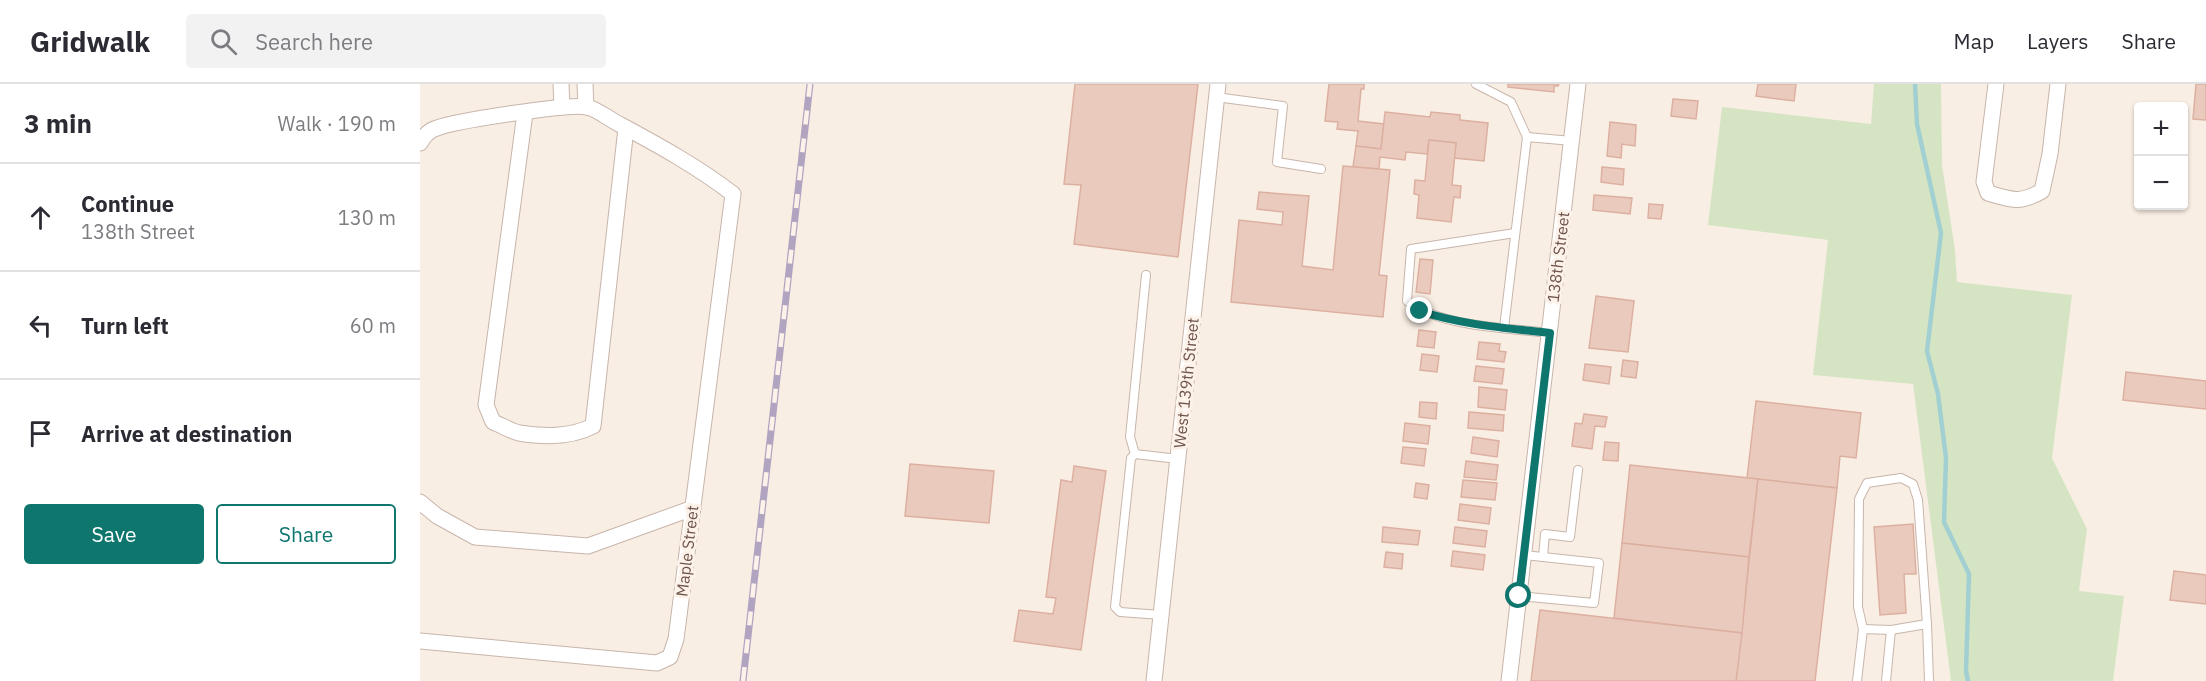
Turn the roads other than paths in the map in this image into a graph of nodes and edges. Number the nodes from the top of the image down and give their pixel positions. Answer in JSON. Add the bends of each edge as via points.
{"nodes":[{"id":1,"x":561,"y":84,"type":"edge"},
{"id":2,"x":585,"y":84,"type":"edge"},
{"id":3,"x":1476,"y":84,"type":"edge"},
{"id":4,"x":1578,"y":84,"type":"edge"},
{"id":5,"x":1996,"y":84,"type":"edge"},
{"id":6,"x":2058,"y":84,"type":"edge"},
{"id":7,"x":1217,"y":90,"type":"edge"},
{"id":8,"x":586,"y":106,"type":"junction"},
{"id":9,"x":562,"y":108,"type":"junction"},
{"id":10,"x":525,"y":113,"type":"junction"},
{"id":11,"x":626,"y":128,"type":"junction"},
{"id":12,"x":1527,"y":137,"type":"junction"},
{"id":13,"x":1572,"y":141,"type":"junction"},
{"id":14,"x":420,"y":143,"type":"edge"},
{"id":15,"x":1322,"y":169,"type":"dead end"},
{"id":16,"x":1515,"y":233,"type":"junction"},
{"id":17,"x":1146,"y":275,"type":"dead end"},
{"id":18,"x":1504,"y":328,"type":"junction"},
{"id":19,"x":1550,"y":333,"type":"junction"},
{"id":20,"x":1135,"y":454,"type":"junction"},
{"id":21,"x":1178,"y":459,"type":"junction"},
{"id":22,"x":1578,"y":470,"type":"dead end"},
{"id":23,"x":420,"y":502,"type":"edge"},
{"id":24,"x":693,"y":508,"type":"junction"},
{"id":25,"x":1524,"y":555,"type":"junction"},
{"id":26,"x":1543,"y":557,"type":"junction"},
{"id":27,"x":1519,"y":596,"type":"junction"},
{"id":28,"x":1161,"y":615,"type":"junction"},
{"id":29,"x":1927,"y":624,"type":"junction"},
{"id":30,"x":1863,"y":629,"type":"junction"},
{"id":31,"x":1892,"y":630,"type":"junction"},
{"id":32,"x":420,"y":641,"type":"edge"},
{"id":33,"x":1154,"y":681,"type":"edge"},
{"id":34,"x":1509,"y":681,"type":"edge"},
{"id":35,"x":1857,"y":681,"type":"edge"},
{"id":36,"x":1886,"y":681,"type":"edge"},
{"id":37,"x":1929,"y":681,"type":"edge"}],
"edges":[{"from":1,"to":9,"type":"street"},
{"from":2,"to":8,"type":"street"},
{"from":3,"to":12,"type":"lane","via":[[1511,102]]},
{"from":4,"to":13,"type":"street","name":"138th Street"},
{"from":5,"to":6,"type":"street","via":[[1984,182],[1988,193],[2016,201],[2042,191]]},
{"from":7,"to":15,"type":"lane","via":[[1283,106],[1277,162]]},
{"from":7,"to":21,"type":"street","name":"West 139th Street"},
{"from":8,"to":9,"type":"street"},
{"from":8,"to":11,"type":"street"},
{"from":9,"to":10,"type":"street"},
{"from":10,"to":11,"type":"street","via":[[486,405],[493,422],[518,433],[558,435],[593,426]]},
{"from":10,"to":14,"type":"street","via":[[453,123],[434,129]]},
{"from":11,"to":24,"type":"street","name":"Maple Street","via":[[733,194]]},
{"from":12,"to":13,"type":"lane"},
{"from":12,"to":16,"type":"lane"},
{"from":13,"to":19,"type":"street","name":"138th Street"},
{"from":16,"to":18,"type":"lane"},
{"from":16,"to":18,"type":"lane","via":[[1411,249],[1407,301],[1420,311],[1441,318]]},
{"from":17,"to":20,"type":"lane","via":[[1130,437]]},
{"from":18,"to":19,"type":"lane"},
{"from":19,"to":25,"type":"street","name":"138th Street"},
{"from":20,"to":21,"type":"lane"},
{"from":20,"to":28,"type":"lane","via":[[1131,458],[1115,607],[1120,612]]},
{"from":21,"to":28,"type":"street","name":"West 139th Street"},
{"from":22,"to":26,"type":"lane","via":[[1570,537],[1545,534]]},
{"from":23,"to":24,"type":"street","via":[[475,537],[588,546]]},
{"from":24,"to":32,"type":"street","name":"Maple Street","via":[[676,639],[670,657],[657,663]]},
{"from":25,"to":26,"type":"lane"},
{"from":25,"to":27,"type":"street","name":"138th Street"},
{"from":26,"to":27,"type":"lane","via":[[1599,563],[1594,603]]},
{"from":27,"to":34,"type":"street","name":"138th Street"},
{"from":28,"to":33,"type":"street","name":"West 139th Street"},
{"from":29,"to":30,"type":"lane","via":[[1918,500],[1913,484],[1901,478],[1867,483],[1859,499],[1858,607]]},
{"from":29,"to":31,"type":"lane"},
{"from":29,"to":37,"type":"lane"},
{"from":30,"to":31,"type":"lane"},
{"from":30,"to":35,"type":"lane"},
{"from":31,"to":36,"type":"lane"}]}
